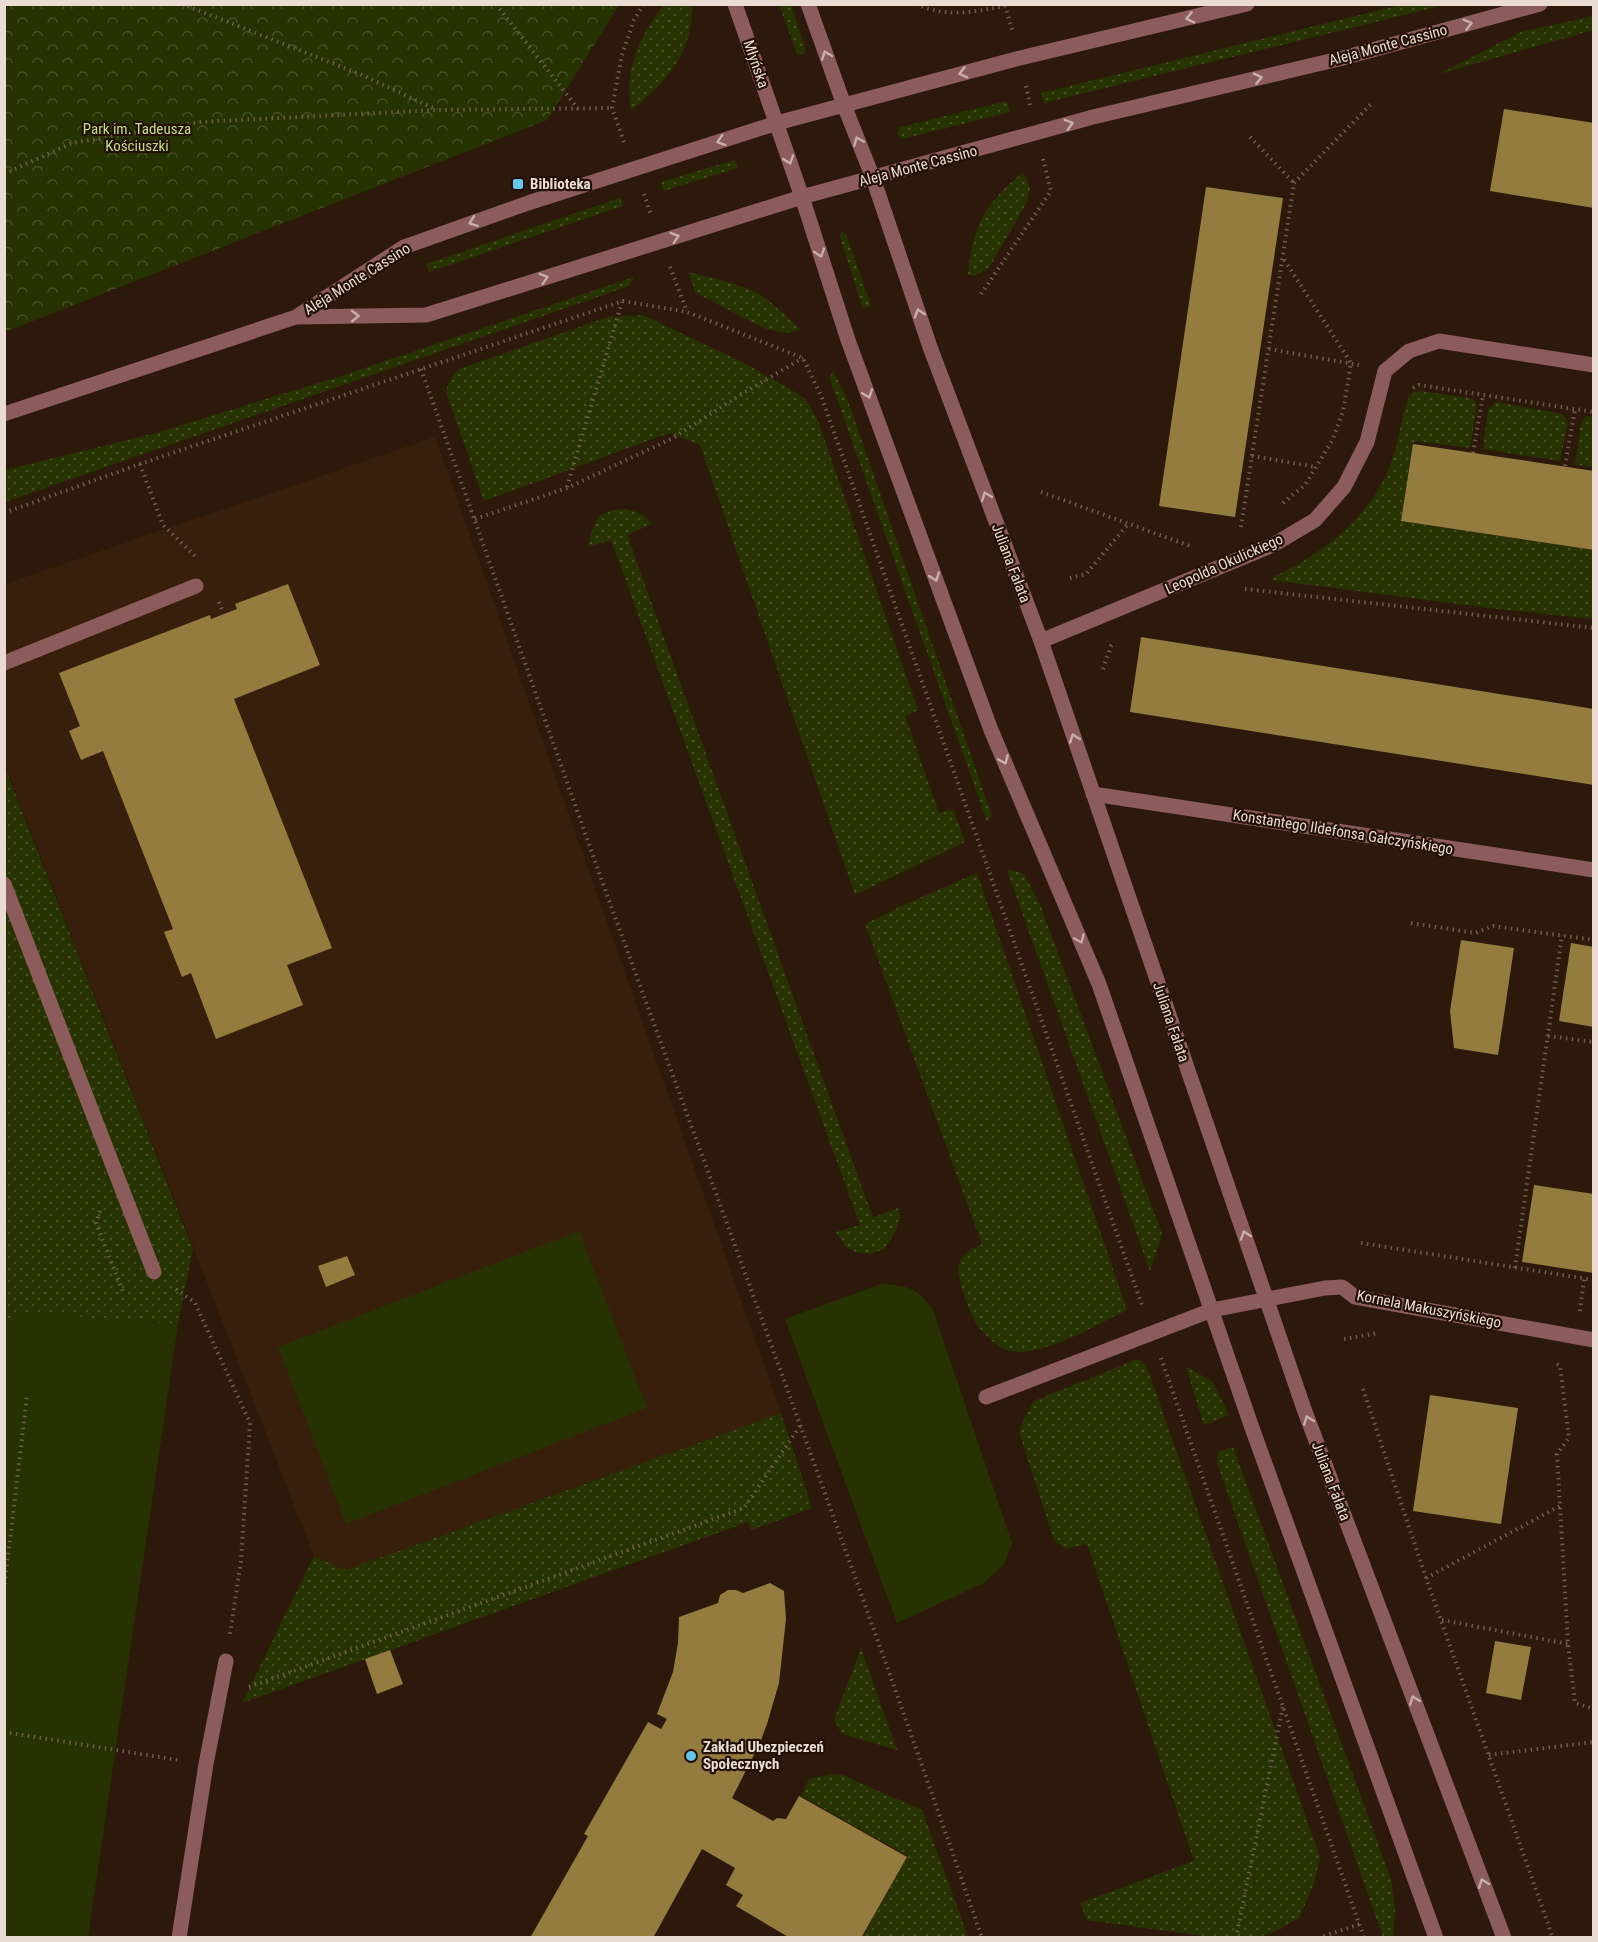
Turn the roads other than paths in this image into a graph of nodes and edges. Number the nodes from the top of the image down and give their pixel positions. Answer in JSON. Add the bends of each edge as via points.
{"nodes":[{"id":1,"x":735,"y":4,"type":"edge"},
{"id":2,"x":808,"y":4,"type":"edge"},
{"id":3,"x":1247,"y":4,"type":"edge"},
{"id":4,"x":1540,"y":4,"type":"edge"},
{"id":5,"x":844,"y":105,"type":"junction"},
{"id":6,"x":777,"y":123,"type":"junction"},
{"id":7,"x":873,"y":178,"type":"junction"},
{"id":8,"x":802,"y":197,"type":"junction"},
{"id":9,"x":296,"y":316,"type":"junction"},
{"id":10,"x":1593,"y":364,"type":"edge"},
{"id":11,"x":4,"y":414,"type":"edge"},
{"id":12,"x":196,"y":586,"type":"dead end"},
{"id":13,"x":1041,"y":641,"type":"junction"},
{"id":14,"x":4,"y":663,"type":"edge"},
{"id":15,"x":1093,"y":794,"type":"junction"},
{"id":16,"x":1593,"y":870,"type":"edge"},
{"id":17,"x":4,"y":884,"type":"edge"},
{"id":18,"x":154,"y":1272,"type":"road end"},
{"id":19,"x":1267,"y":1300,"type":"junction"},
{"id":20,"x":1212,"y":1310,"type":"junction"},
{"id":21,"x":1593,"y":1340,"type":"edge"},
{"id":22,"x":986,"y":1397,"type":"dead end"},
{"id":23,"x":225,"y":1661,"type":"road end"},
{"id":24,"x":179,"y":1938,"type":"edge"},
{"id":25,"x":1436,"y":1938,"type":"edge"},
{"id":26,"x":1504,"y":1938,"type":"edge"}],
"edges":[{"from":1,"to":6,"type":"street","name":"Młyńska"},
{"from":5,"to":2,"type":"street","one_way":true},
{"from":3,"to":5,"type":"street","name":"Aleja Monte Cassino","one_way":true},
{"from":7,"to":4,"type":"street","name":"Aleja Monte Cassino","one_way":true,"via":[[1093,117],[1343,58]]},
{"from":5,"to":6,"type":"street","name":"Aleja Monte Cassino"},
{"from":7,"to":5,"type":"street","name":"Juliana Fałata","one_way":true},
{"from":6,"to":8,"type":"street","one_way":true},
{"from":6,"to":9,"type":"street","name":"Aleja Monte Cassino","one_way":true,"via":[[404,247]]},
{"from":7,"to":8,"type":"street","name":"Aleja Monte Cassino"},
{"from":13,"to":7,"type":"street","name":"Juliana Fałata","one_way":true,"via":[[930,347]]},
{"from":9,"to":8,"type":"street","name":"Aleja Monte Cassino","one_way":true,"via":[[426,315]]},
{"from":8,"to":20,"type":"street","one_way":true,"via":[[848,339],[987,718],[1099,984]]},
{"from":9,"to":11,"type":"street","name":"Aleja Monte Cassino"},
{"from":10,"to":13,"type":"street","name":"Leopolda Okulickiego","via":[[1439,341],[1409,351],[1385,370],[1367,442],[1344,487],[1315,520],[1273,544]]},
{"from":12,"to":14,"type":"street"},
{"from":15,"to":13,"type":"street","name":"Juliana Fałata","one_way":true},
{"from":15,"to":16,"type":"street","name":"Konstantego Ildefonsa Gałczyńskiego"},
{"from":19,"to":15,"type":"street","name":"Juliana Fałata","one_way":true},
{"from":17,"to":18,"type":"street"},
{"from":19,"to":20,"type":"street","name":"Kornela Makuszyńskiego"},
{"from":19,"to":21,"type":"street","name":"Kornela Makuszyńskiego","via":[[1342,1287],[1355,1297]]},
{"from":26,"to":19,"type":"street","name":"Juliana Fałata","one_way":true,"via":[[1308,1420]]},
{"from":20,"to":22,"type":"street","name":"Kornela Makuszyńskiego"},
{"from":20,"to":25,"type":"street"},
{"from":23,"to":24,"type":"street"}]}
